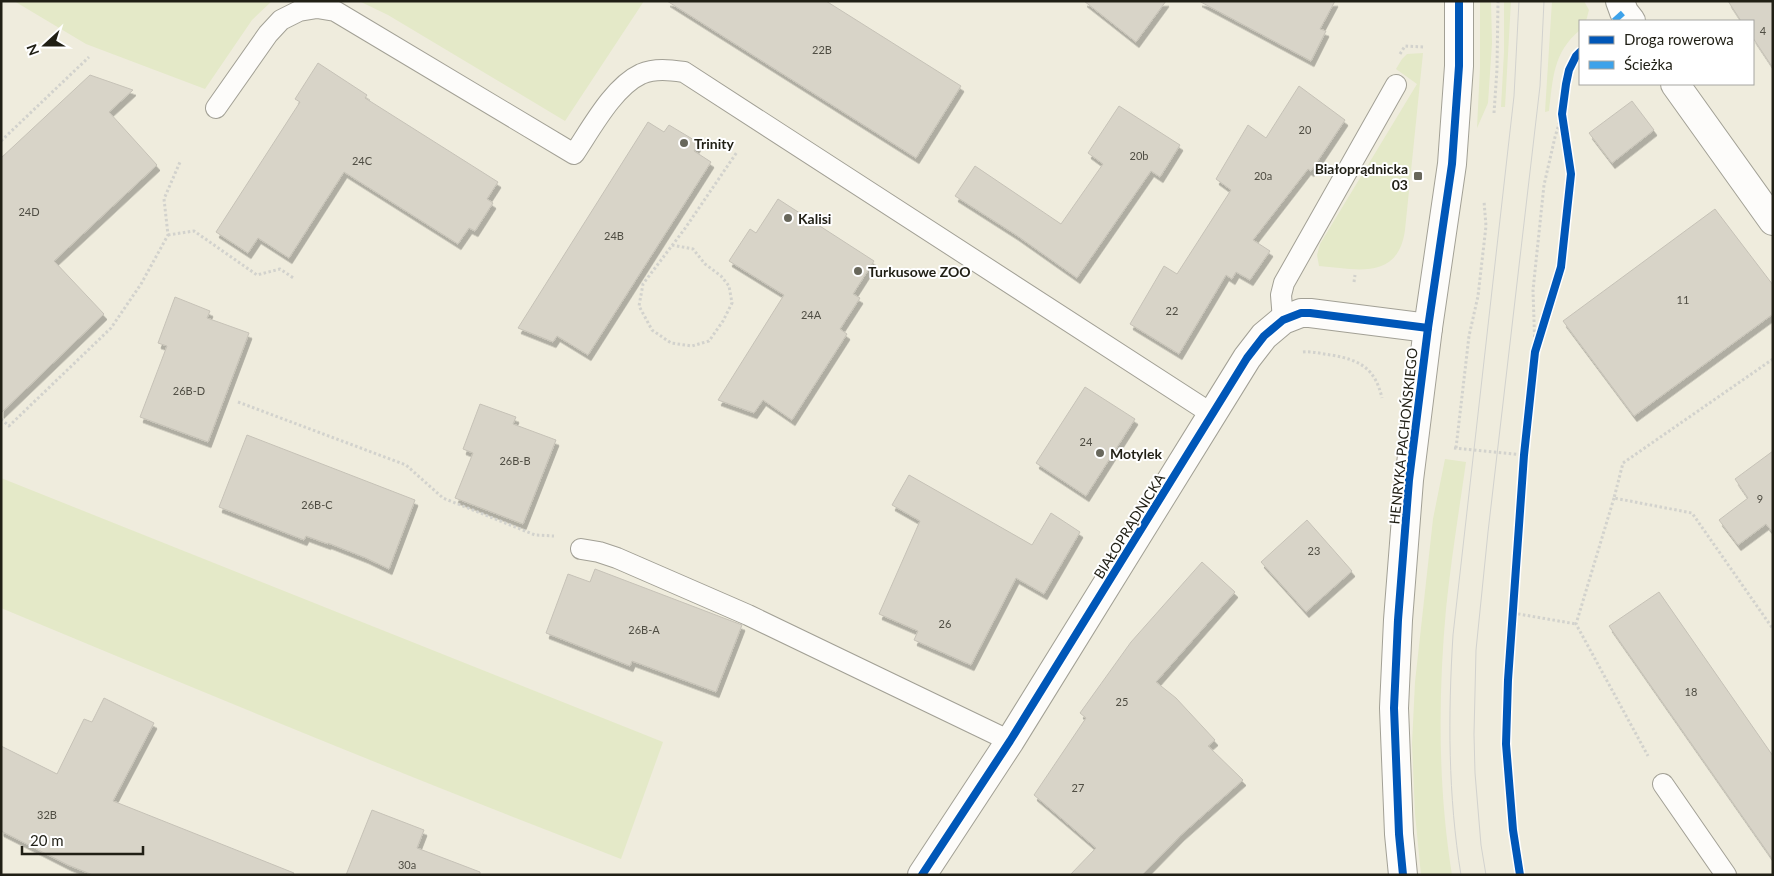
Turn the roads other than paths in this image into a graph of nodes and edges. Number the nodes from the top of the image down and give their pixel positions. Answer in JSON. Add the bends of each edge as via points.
{"nodes":[{"id":1,"x":1460,"y":1,"type":"edge"},
{"id":2,"x":1620,"y":1,"type":"edge"},
{"id":3,"x":1630,"y":20,"type":"edge"},
{"id":4,"x":1396,"y":85,"type":"dead end"},
{"id":5,"x":1676,"y":85,"type":"edge"},
{"id":6,"x":216,"y":108,"type":"dead end"},
{"id":7,"x":1773,"y":221,"type":"edge"},
{"id":8,"x":1283,"y":320,"type":"junction"},
{"id":9,"x":1428,"y":328,"type":"junction"},
{"id":10,"x":1212,"y":414,"type":"junction"},
{"id":11,"x":581,"y":549,"type":"dead end"},
{"id":12,"x":1010,"y":742,"type":"junction"},
{"id":13,"x":1663,"y":784,"type":"road end"},
{"id":14,"x":922,"y":875,"type":"edge"},
{"id":15,"x":1403,"y":875,"type":"edge"},
{"id":16,"x":1726,"y":875,"type":"edge"}],
"edges":[{"from":1,"to":9,"type":"street","name":"HENRYKA PACHOŃSKIEGO","via":[[1452,164]]},
{"from":2,"to":3,"type":"street"},
{"from":4,"to":8,"type":"lane","via":[[1284,283],[1281,295]]},
{"from":5,"to":7,"type":"street"},
{"from":6,"to":10,"type":"lane","via":[[281,20],[299,11],[317,8],[335,11],[574,154],[625,84],[642,74],[664,70],[684,72]]},
{"from":8,"to":9,"type":"street","name":"BIAŁOPRĄDNICKA","via":[[1310,312]]},
{"from":8,"to":10,"type":"street","name":"BIAŁOPRĄDNICKA","via":[[1255,347]]},
{"from":9,"to":15,"type":"street","name":"HENRYKA PACHOŃSKIEGO","via":[[1409,480],[1398,620],[1394,708]]},
{"from":10,"to":12,"type":"street","name":"BIAŁOPRĄDNICKA"},
{"from":11,"to":12,"type":"lane","via":[[617,558],[748,614]]},
{"from":12,"to":14,"type":"street","name":"BIAŁOPRĄDNICKA"},
{"from":13,"to":16,"type":"lane"}]}
